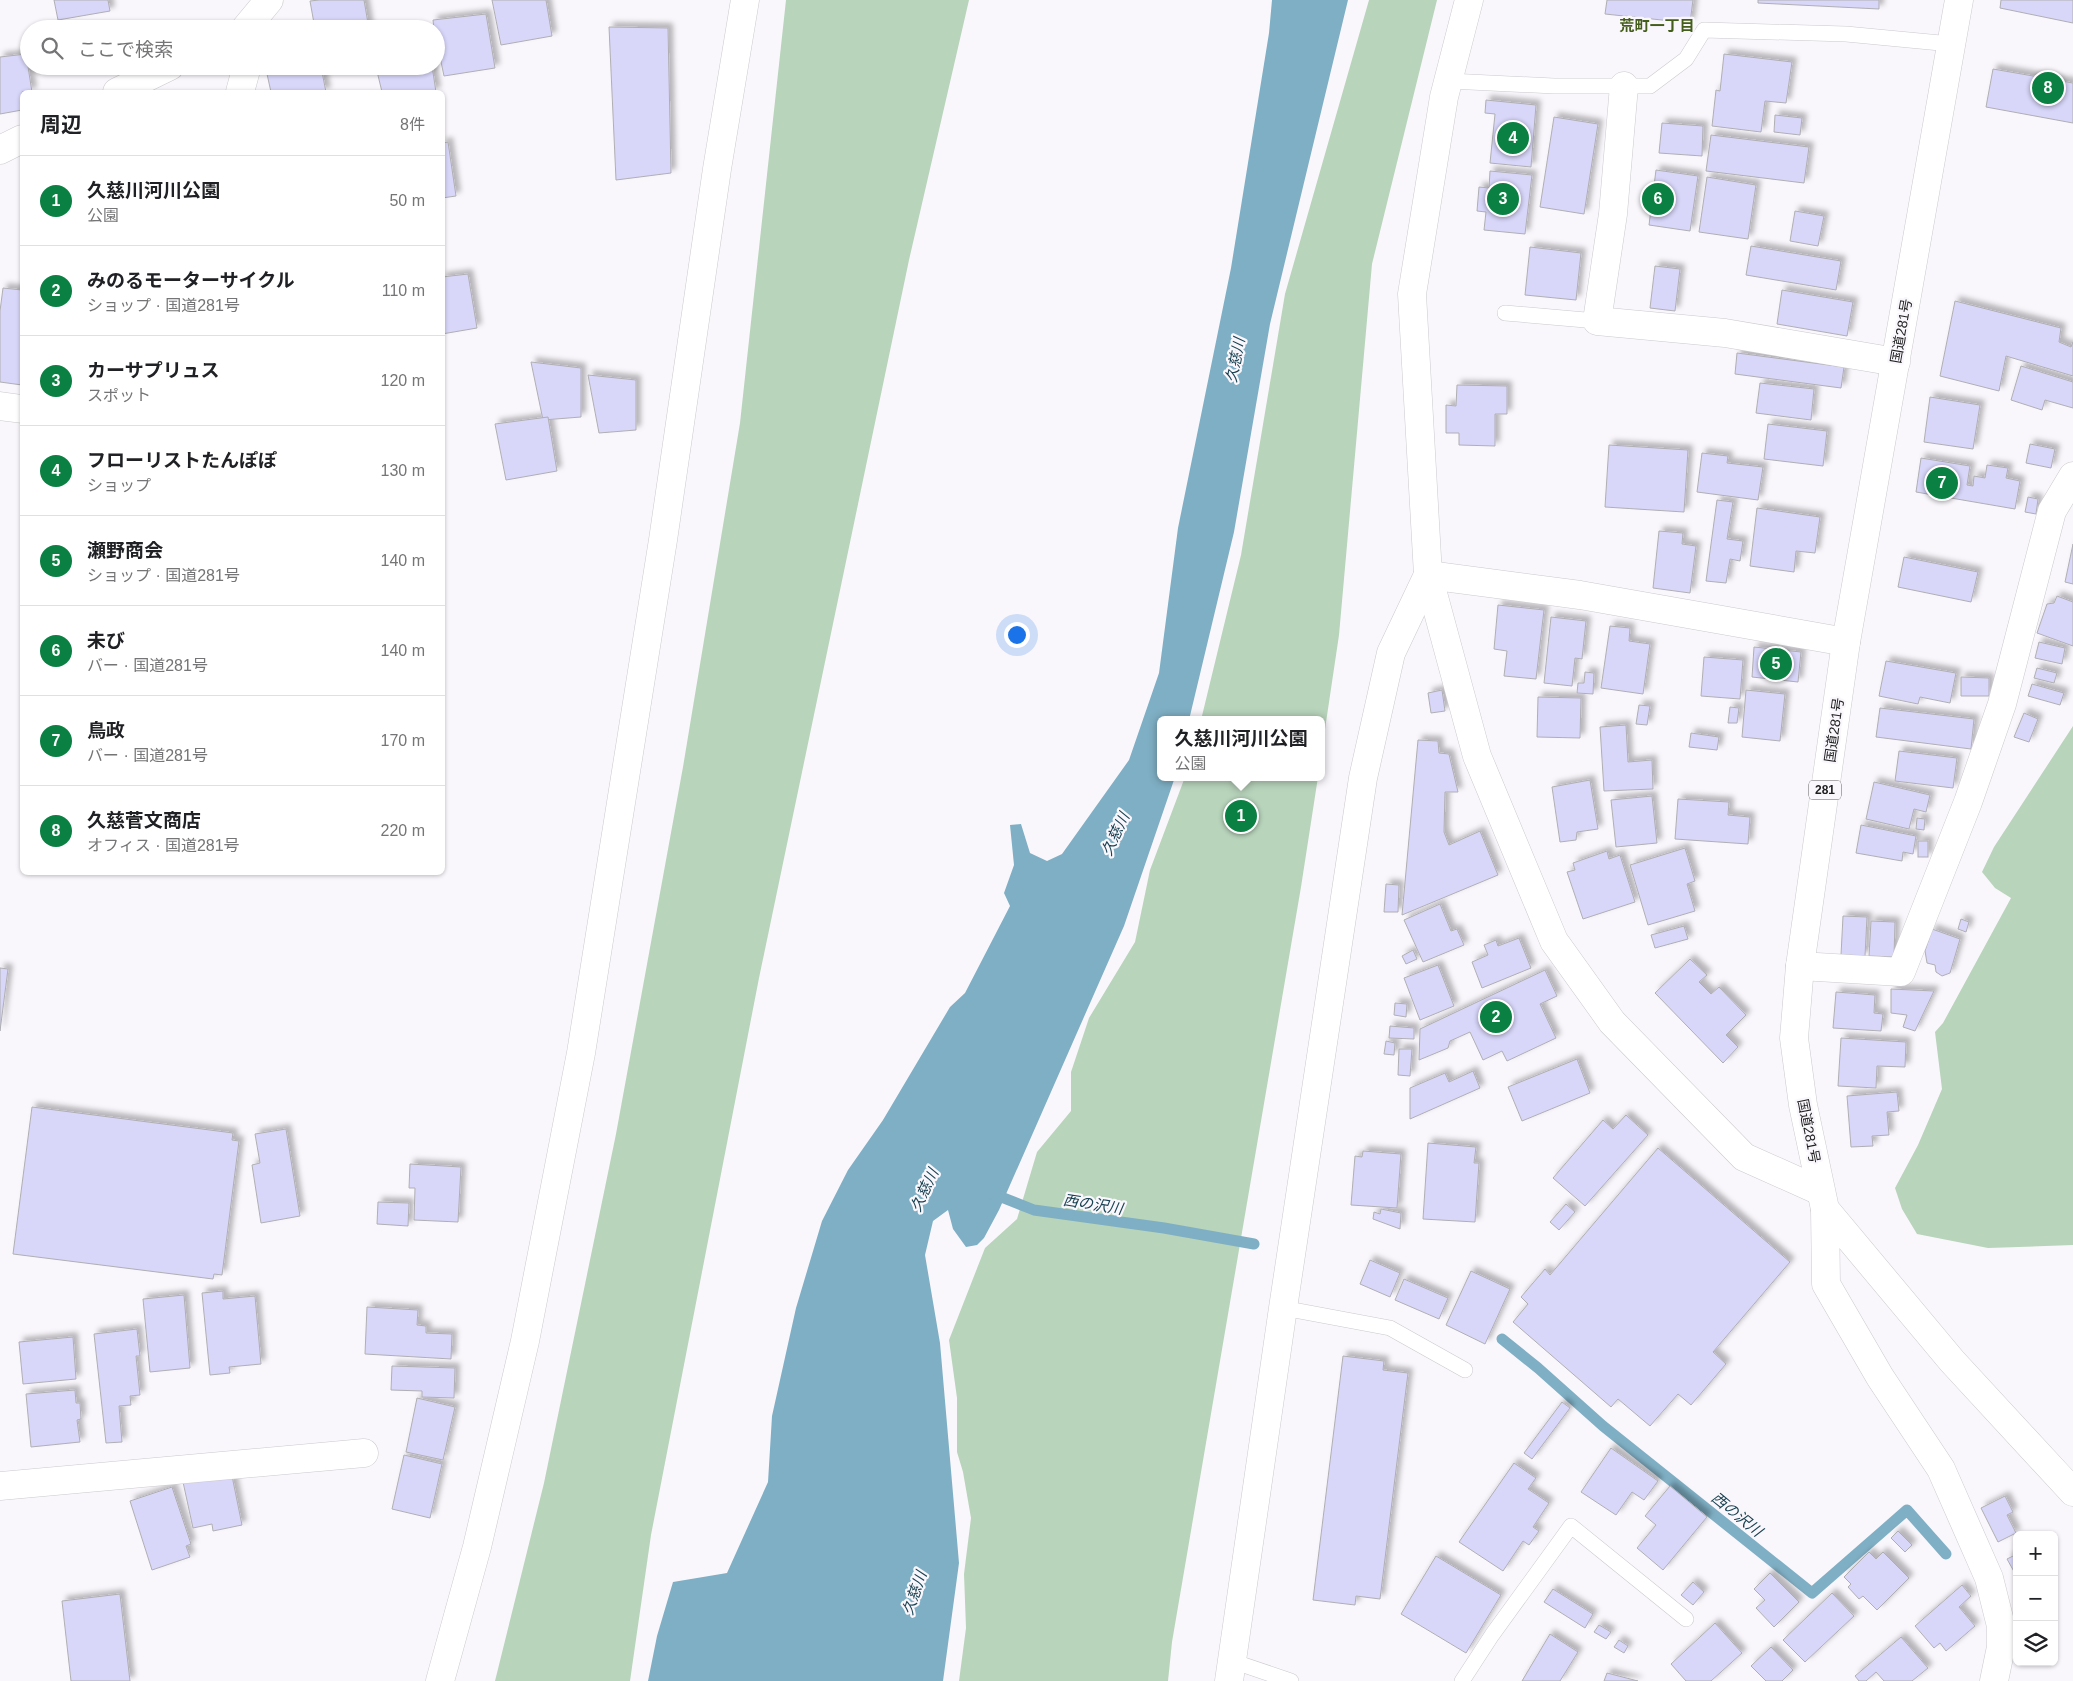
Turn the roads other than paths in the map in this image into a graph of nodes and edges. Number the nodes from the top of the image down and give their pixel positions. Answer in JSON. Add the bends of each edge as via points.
{"nodes":[{"id":1,"x":269,"y":0,"type":"edge"},
{"id":2,"x":745,"y":0,"type":"edge"},
{"id":3,"x":1470,"y":0,"type":"edge"},
{"id":4,"x":1959,"y":0,"type":"edge"},
{"id":5,"x":253,"y":20,"type":"edge"},
{"id":6,"x":1951,"y":44,"type":"junction"},
{"id":7,"x":152,"y":75,"type":"edge"},
{"id":8,"x":245,"y":75,"type":"edge"},
{"id":9,"x":1448,"y":81,"type":"junction"},
{"id":10,"x":1624,"y":86,"type":"junction"},
{"id":11,"x":121,"y":90,"type":"edge"},
{"id":12,"x":241,"y":90,"type":"edge"},
{"id":13,"x":20,"y":140,"type":"edge"},
{"id":14,"x":0,"y":150,"type":"edge"},
{"id":15,"x":1505,"y":313,"type":"dead end"},
{"id":16,"x":1597,"y":321,"type":"junction"},
{"id":17,"x":1896,"y":362,"type":"junction"},
{"id":18,"x":0,"y":406,"type":"edge"},
{"id":19,"x":20,"y":410,"type":"edge"},
{"id":20,"x":2073,"y":476,"type":"edge"},
{"id":21,"x":1428,"y":575,"type":"junction"},
{"id":22,"x":1846,"y":642,"type":"junction"},
{"id":23,"x":1800,"y":966,"type":"junction"},
{"id":24,"x":1823,"y":1200,"type":"junction"},
{"id":25,"x":1283,"y":1308,"type":"junction"},
{"id":26,"x":1465,"y":1370,"type":"dead end"},
{"id":27,"x":364,"y":1453,"type":"dead end"},
{"id":28,"x":0,"y":1486,"type":"edge"},
{"id":29,"x":2073,"y":1492,"type":"edge"},
{"id":30,"x":1686,"y":1619,"type":"dead end"},
{"id":31,"x":1231,"y":1671,"type":"edge"},
{"id":32,"x":440,"y":1681,"type":"edge"},
{"id":33,"x":1291,"y":1681,"type":"edge"},
{"id":34,"x":1462,"y":1681,"type":"edge"},
{"id":35,"x":1994,"y":1681,"type":"edge"}],
"edges":[{"from":1,"to":5,"type":"main road"},
{"from":2,"to":32,"type":"main road","via":[[581,1053],[525,1341]]},
{"from":3,"to":9,"type":"main road"},
{"from":4,"to":6,"type":"main road","name":"国道281号","number":"281"},
{"from":6,"to":10,"type":"lane","via":[[1846,34],[1704,30],[1686,60],[1650,86]]},
{"from":6,"to":17,"type":"main road","name":"国道281号","number":"281"},
{"from":7,"to":11,"type":"main road"},
{"from":8,"to":12,"type":"main road"},
{"from":9,"to":10,"type":"lane"},
{"from":9,"to":21,"type":"main road","via":[[1412,294]]},
{"from":10,"to":16,"type":"main road","via":[[1613,214]]},
{"from":13,"to":14,"type":"main road"},
{"from":15,"to":16,"type":"lane"},
{"from":16,"to":17,"type":"main road","via":[[1725,333]]},
{"from":17,"to":22,"type":"main road","name":"国道281号","number":"281"},
{"from":18,"to":19,"type":"main road"},
{"from":20,"to":23,"type":"main road","via":[[2052,511],[2002,704],[1968,802],[1901,972]]},
{"from":21,"to":22,"type":"main road","via":[[1580,595]]},
{"from":21,"to":24,"type":"main road","via":[[1476,756],[1554,941],[1612,1022],[1744,1157]]},
{"from":21,"to":25,"type":"main road","via":[[1391,654],[1363,778]]},
{"from":22,"to":23,"type":"main road","name":"国道281号","number":"281"},
{"from":23,"to":24,"type":"main road","name":"国道281号","number":"281","via":[[1794,1038],[1803,1105]]},
{"from":24,"to":29,"type":"main road","name":"国道281号","number":"281","via":[[1952,1361]]},
{"from":24,"to":35,"type":"main road","via":[[1826,1284],[1880,1377],[1941,1469],[1989,1578],[2001,1626],[2001,1647]]},
{"from":25,"to":26,"type":"lane","via":[[1390,1328]]},
{"from":25,"to":31,"type":"main road"},
{"from":27,"to":28,"type":"main road"},
{"from":30,"to":34,"type":"lane","via":[[1571,1526]]},
{"from":31,"to":33,"type":"lane"}]}
